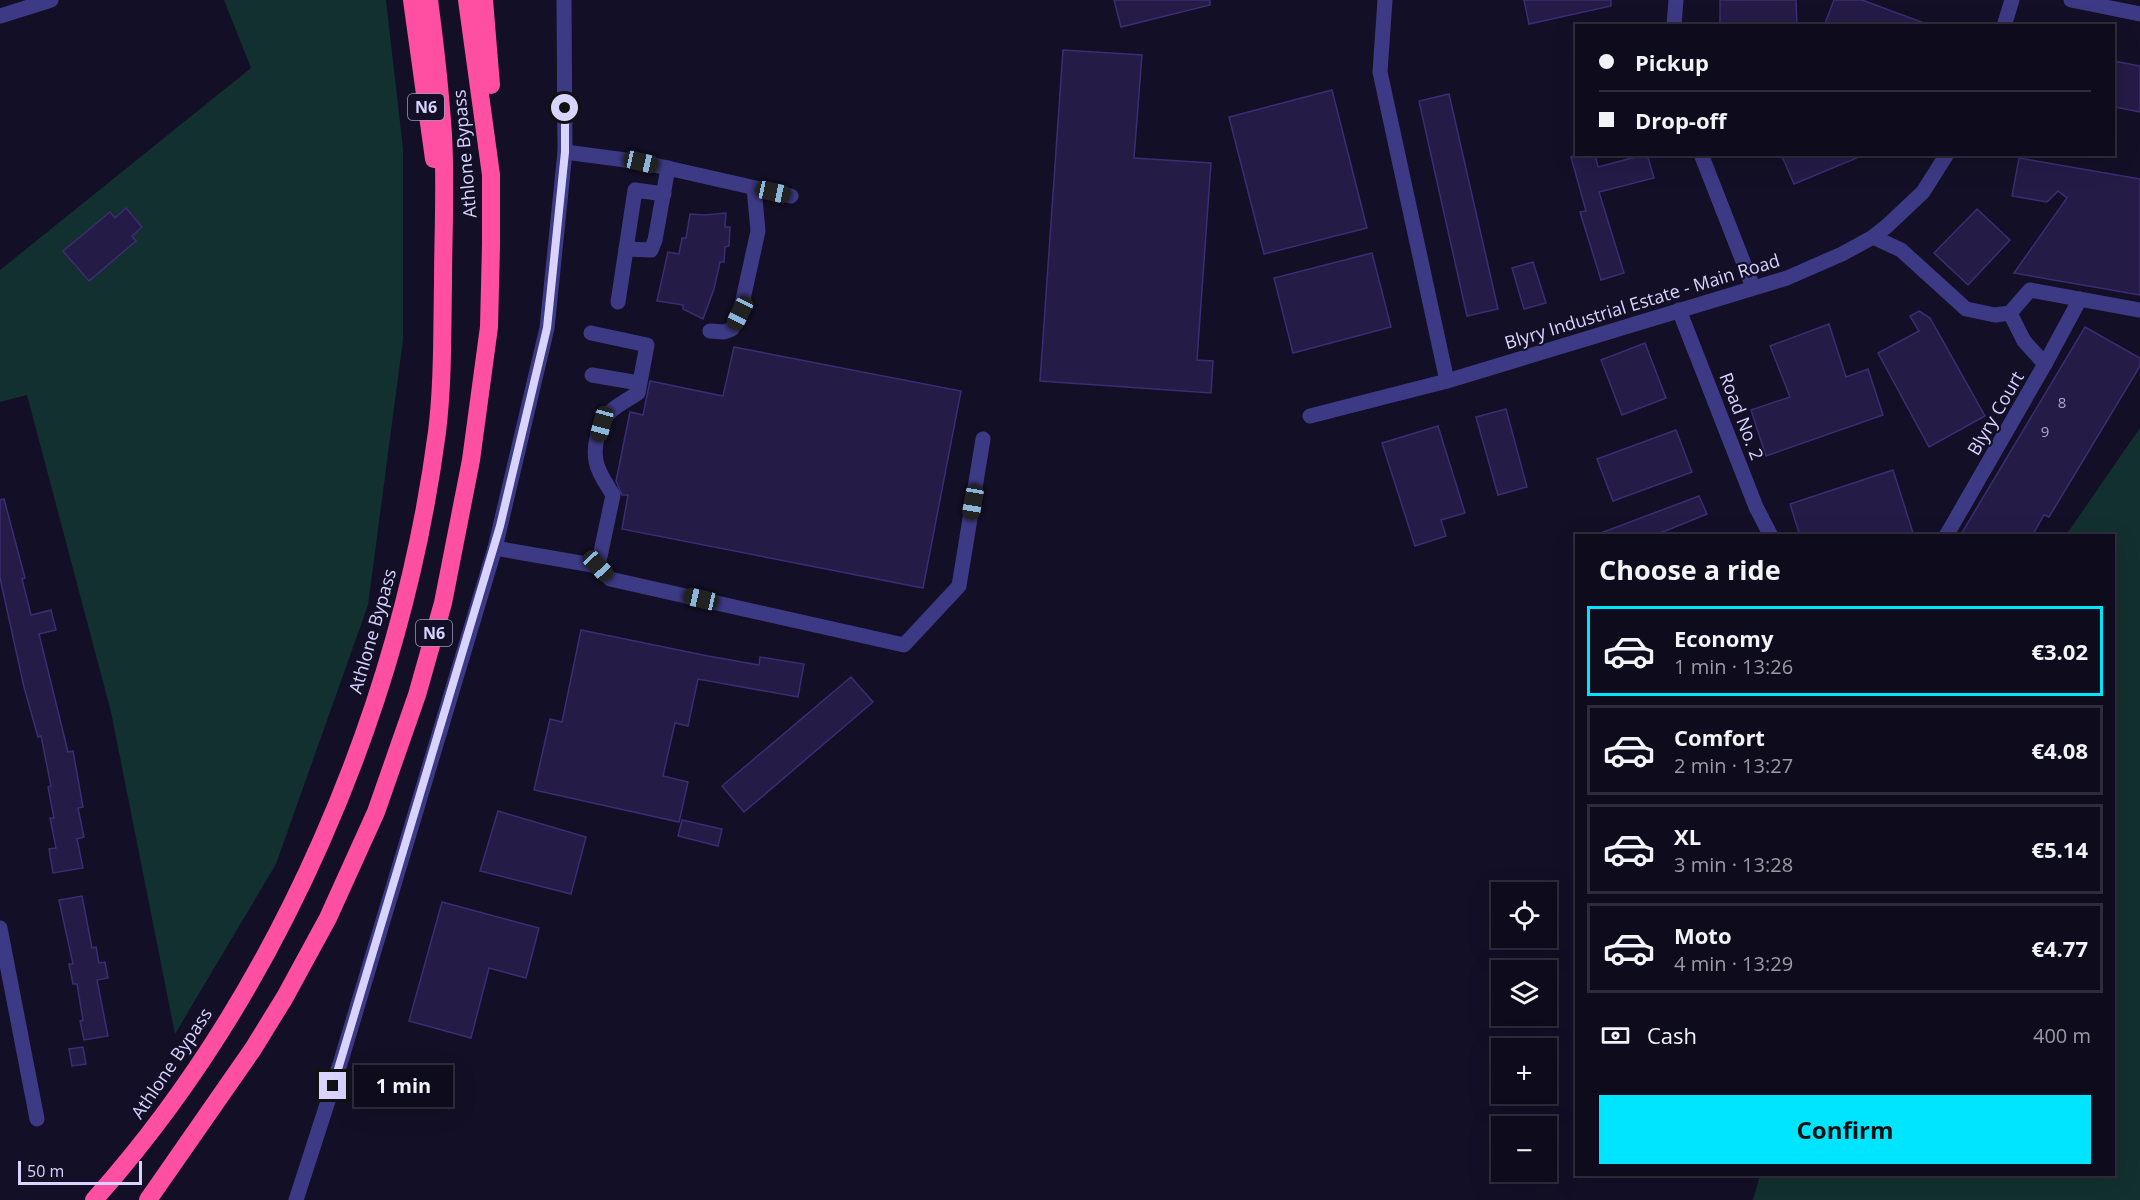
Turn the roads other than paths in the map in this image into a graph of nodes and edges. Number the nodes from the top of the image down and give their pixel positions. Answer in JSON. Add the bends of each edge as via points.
{"nodes":[{"id":1,"x":51,"y":0,"type":"edge"},
{"id":2,"x":412,"y":0,"type":"edge"},
{"id":3,"x":429,"y":0,"type":"edge"},
{"id":4,"x":467,"y":0,"type":"edge"},
{"id":5,"x":484,"y":0,"type":"edge"},
{"id":6,"x":564,"y":0,"type":"edge"},
{"id":7,"x":1385,"y":0,"type":"edge"},
{"id":8,"x":1676,"y":0,"type":"edge"},
{"id":9,"x":2012,"y":0,"type":"edge"},
{"id":10,"x":2071,"y":0,"type":"edge"},
{"id":11,"x":2140,"y":14,"type":"edge"},
{"id":12,"x":0,"y":16,"type":"edge"},
{"id":13,"x":1674,"y":24,"type":"edge"},
{"id":14,"x":2005,"y":24,"type":"edge"},
{"id":15,"x":565,"y":152,"type":"junction"},
{"id":16,"x":1702,"y":156,"type":"edge"},
{"id":17,"x":1946,"y":156,"type":"edge"},
{"id":18,"x":668,"y":168,"type":"junction"},
{"id":19,"x":491,"y":175,"type":"junction"},
{"id":20,"x":754,"y":188,"type":"junction"},
{"id":21,"x":664,"y":194,"type":"junction"},
{"id":22,"x":791,"y":196,"type":"dead end"},
{"id":23,"x":443,"y":214,"type":"junction"},
{"id":24,"x":1873,"y":237,"type":"junction"},
{"id":25,"x":626,"y":249,"type":"junction"},
{"id":26,"x":1753,"y":287,"type":"junction"},
{"id":27,"x":2080,"y":299,"type":"junction"},
{"id":28,"x":618,"y":302,"type":"dead end"},
{"id":29,"x":1679,"y":310,"type":"junction"},
{"id":30,"x":2140,"y":310,"type":"edge"},
{"id":31,"x":2010,"y":313,"type":"junction"},
{"id":32,"x":710,"y":331,"type":"dead end"},
{"id":33,"x":591,"y":333,"type":"dead end"},
{"id":34,"x":2045,"y":364,"type":"junction"},
{"id":35,"x":592,"y":375,"type":"dead end"},
{"id":36,"x":1447,"y":381,"type":"junction"},
{"id":37,"x":639,"y":383,"type":"junction"},
{"id":38,"x":1310,"y":416,"type":"dead end"},
{"id":39,"x":983,"y":439,"type":"dead end"},
{"id":40,"x":1770,"y":534,"type":"edge"},
{"id":41,"x":1947,"y":534,"type":"edge"},
{"id":42,"x":495,"y":548,"type":"junction"},
{"id":43,"x":598,"y":566,"type":"junction"},
{"id":44,"x":0,"y":928,"type":"edge"},
{"id":45,"x":37,"y":1119,"type":"dead end"},
{"id":46,"x":94,"y":1200,"type":"edge"},
{"id":47,"x":148,"y":1200,"type":"edge"},
{"id":48,"x":296,"y":1200,"type":"edge"}],
"edges":[{"from":1,"to":12,"type":"street"},
{"from":2,"to":23,"type":"highway","number":"N6"},
{"from":3,"to":23,"type":"highway","name":"Athlone Bypass","number":"N6","via":[[443,139]]},
{"from":4,"to":19,"type":"highway","name":"Athlone Bypass","number":"N6"},
{"from":5,"to":19,"type":"highway","number":"N6","via":[[491,82]]},
{"from":6,"to":15,"type":"street"},
{"from":7,"to":36,"type":"street","via":[[1380,72]]},
{"from":8,"to":13,"type":"street"},
{"from":9,"to":14,"type":"street"},
{"from":10,"to":11,"type":"street"},
{"from":15,"to":18,"type":"street"},
{"from":15,"to":42,"type":"street","via":[[547,328]]},
{"from":16,"to":26,"type":"street"},
{"from":17,"to":24,"type":"street","name":"Blyry Industrial Estate - Main Road","via":[[1923,192]]},
{"from":18,"to":20,"type":"street"},
{"from":18,"to":21,"type":"street"},
{"from":19,"to":47,"type":"highway","name":"Athlone Bypass","number":"N6","via":[[489,327],[471,460],[443,603],[417,695],[376,812],[328,918],[253,1049]]},
{"from":20,"to":22,"type":"street"},
{"from":20,"to":32,"type":"street","via":[[758,231],[740,313],[732,329]]},
{"from":21,"to":25,"type":"street","via":[[651,250]]},
{"from":21,"to":25,"type":"street","via":[[635,190]]},
{"from":23,"to":46,"type":"highway","name":"Athlone Bypass","number":"N6","via":[[437,431],[406,593],[358,748],[317,853],[268,951],[211,1048],[133,1156]]},
{"from":24,"to":26,"type":"street","name":"Blyry Industrial Estate - Main Road","via":[[1787,278]]},
{"from":24,"to":31,"type":"street","via":[[1901,250],[1966,309],[1995,315]]},
{"from":25,"to":28,"type":"street"},
{"from":26,"to":29,"type":"street","name":"Blyry Industrial Estate - Main Road"},
{"from":27,"to":30,"type":"street"},
{"from":27,"to":31,"type":"street","via":[[2030,290]]},
{"from":27,"to":34,"type":"street"},
{"from":29,"to":36,"type":"street","name":"Blyry Industrial Estate - Main Road"},
{"from":29,"to":40,"type":"street","name":"Road No. 2"},
{"from":31,"to":34,"type":"street","name":"Blyry Court","via":[[2024,341]]},
{"from":33,"to":37,"type":"street","via":[[647,345]]},
{"from":34,"to":41,"type":"street","name":"Blyry Court"},
{"from":35,"to":37,"type":"street"},
{"from":36,"to":38,"type":"street","name":"Blyry Industrial Estate - Main Road"},
{"from":37,"to":43,"type":"street","via":[[638,393],[612,410],[597,439],[596,461],[613,495]]},
{"from":39,"to":43,"type":"street","via":[[959,586],[904,645],[610,579]]},
{"from":42,"to":43,"type":"street"},
{"from":42,"to":48,"type":"street"},
{"from":44,"to":45,"type":"street"}]}
